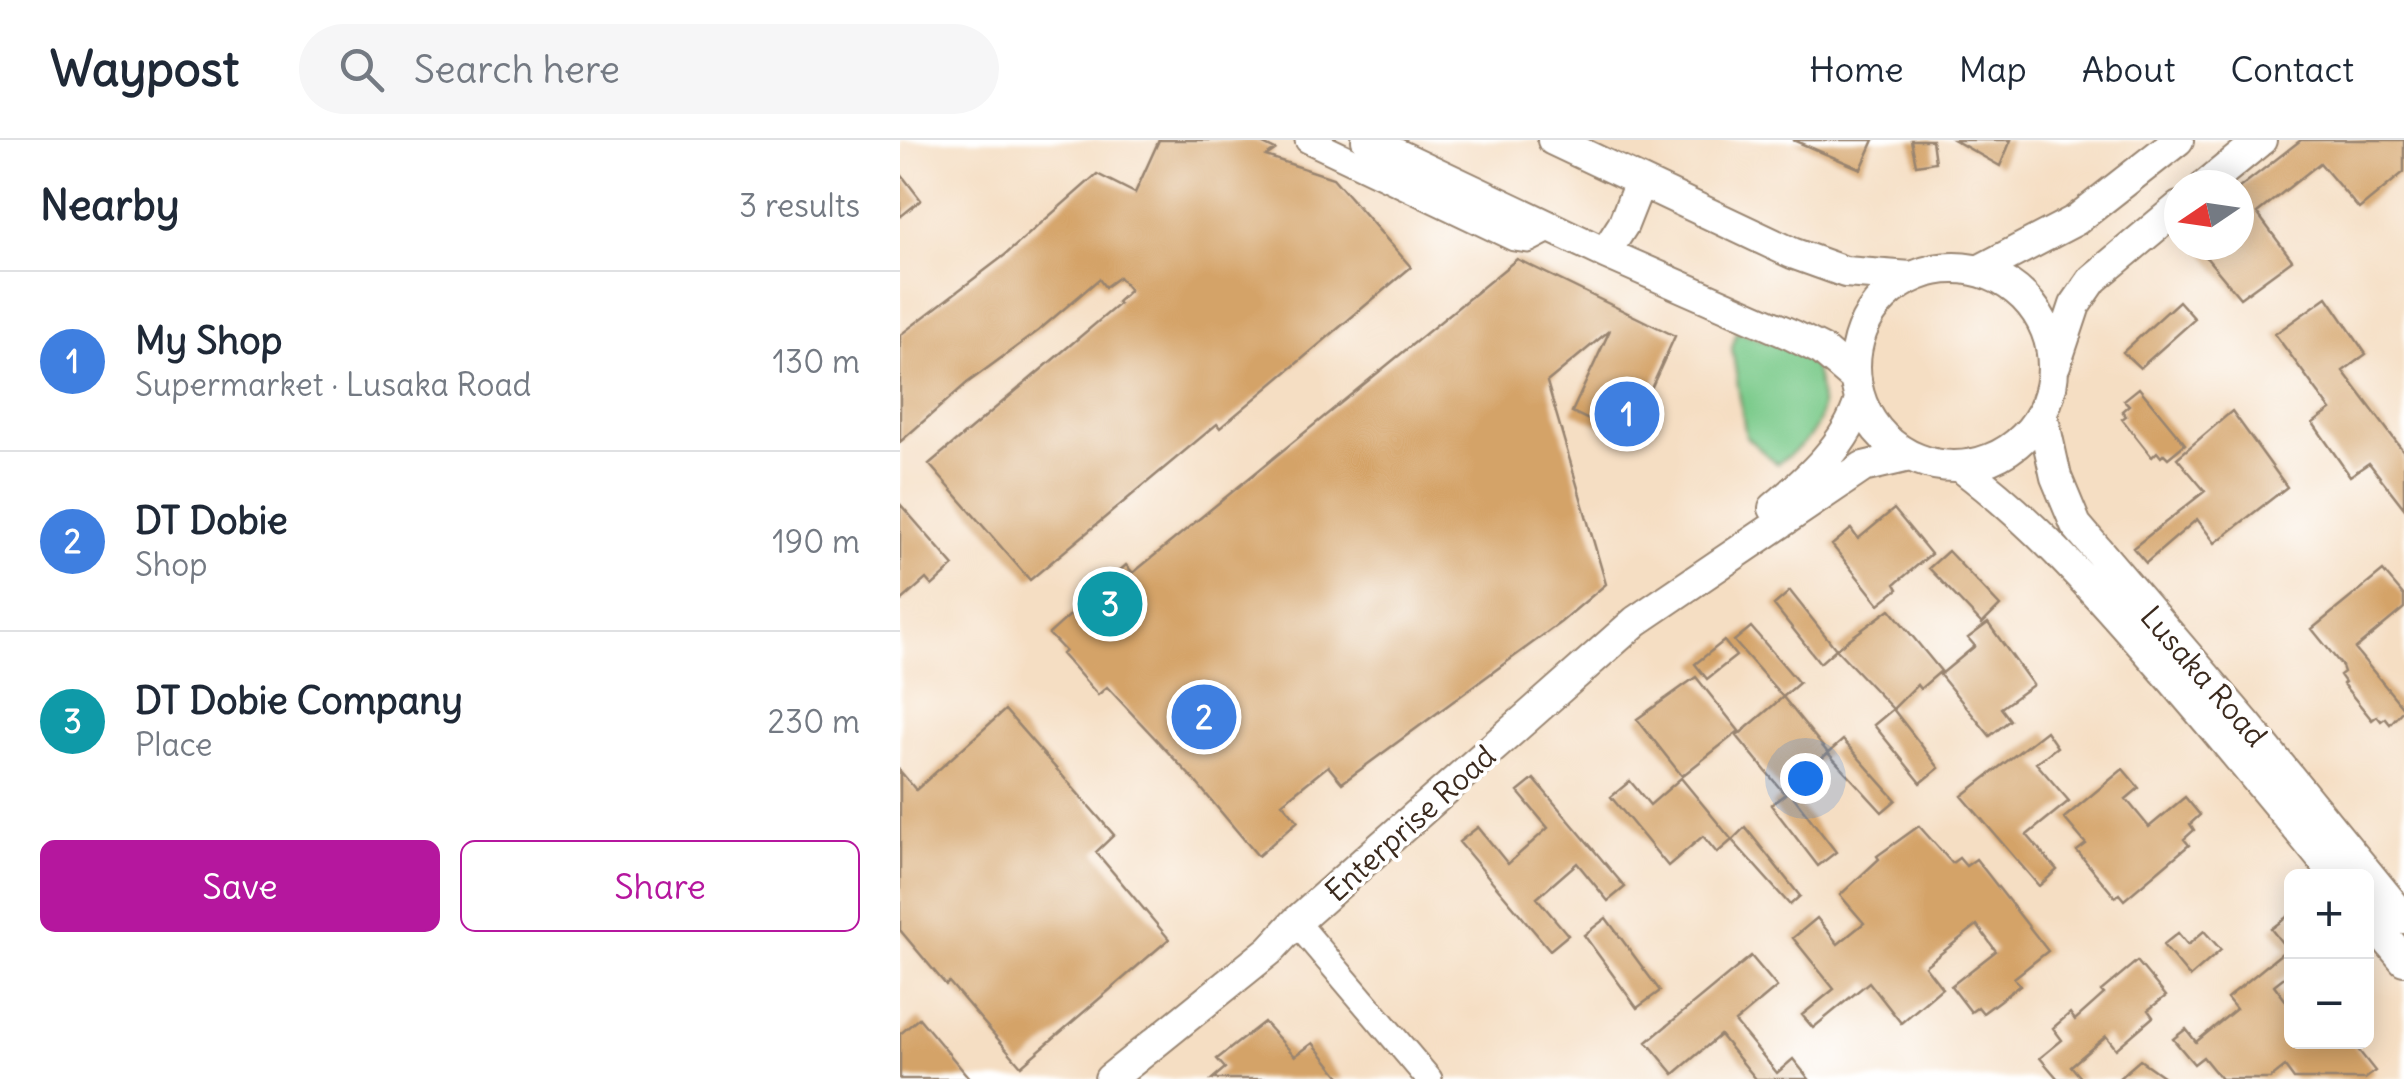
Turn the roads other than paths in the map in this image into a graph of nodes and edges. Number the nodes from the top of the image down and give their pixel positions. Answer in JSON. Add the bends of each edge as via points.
{"nodes":[{"id":1,"x":1308,"y":140,"type":"edge"},
{"id":2,"x":1367,"y":140,"type":"edge"},
{"id":3,"x":1552,"y":140,"type":"edge"},
{"id":4,"x":2178,"y":140,"type":"edge"},
{"id":5,"x":2261,"y":140,"type":"edge"},
{"id":6,"x":2224,"y":170,"type":"edge"},
{"id":7,"x":1640,"y":182,"type":"junction"},
{"id":8,"x":2164,"y":220,"type":"edge"},
{"id":9,"x":1553,"y":227,"type":"junction"},
{"id":10,"x":1605,"y":252,"type":"junction"},
{"id":11,"x":1980,"y":270,"type":"junction"},
{"id":12,"x":1910,"y":276,"type":"junction"},
{"id":13,"x":2054,"y":368,"type":"junction"},
{"id":14,"x":1858,"y":390,"type":"junction"},
{"id":15,"x":2042,"y":414,"type":"junction"},
{"id":16,"x":1910,"y":456,"type":"junction"},
{"id":17,"x":1960,"y":467,"type":"junction"},
{"id":18,"x":1711,"y":570,"type":"junction"},
{"id":19,"x":2330,"y":869,"type":"edge"},
{"id":20,"x":2404,"y":918,"type":"edge"},
{"id":21,"x":1296,"y":922,"type":"junction"},
{"id":22,"x":2374,"y":924,"type":"edge"},
{"id":23,"x":2404,"y":960,"type":"edge"},
{"id":24,"x":1110,"y":1079,"type":"edge"},
{"id":25,"x":1429,"y":1079,"type":"edge"}],
"edges":[{"from":1,"to":9,"type":"street","via":[[1514,238],[1528,240]]},
{"from":2,"to":9,"type":"main road"},
{"from":3,"to":7,"type":"main road"},
{"from":4,"to":11,"type":"main road","via":[[2076,220]]},
{"from":5,"to":6,"type":"main road"},
{"from":7,"to":10,"type":"main road"},
{"from":7,"to":12,"type":"main road","via":[[1845,272]]},
{"from":8,"to":13,"type":"main road","via":[[2093,280],[2075,304]]},
{"from":9,"to":10,"type":"main road"},
{"from":10,"to":14,"type":"main road","via":[[1822,350]]},
{"from":11,"to":12,"type":"main road","via":[[1944,267]]},
{"from":11,"to":13,"type":"main road","via":[[2025,296],[2041,318]]},
{"from":12,"to":14,"type":"main road","via":[[1867,320],[1856,354]]},
{"from":13,"to":15,"type":"main road"},
{"from":14,"to":16,"type":"main road","via":[[1872,423]]},
{"from":14,"to":18,"type":"main road","name":"Enterprise Road","via":[[1845,432],[1822,464]]},
{"from":15,"to":17,"type":"main road","via":[[2008,451]]},
{"from":15,"to":20,"type":"main road","name":"Lusaka Road","via":[[2076,524]]},
{"from":16,"to":17,"type":"main road"},
{"from":16,"to":18,"type":"main road","name":"Enterprise Road","via":[[1863,467]]},
{"from":17,"to":19,"type":"main road","name":"Lusaka Road","via":[[2019,513],[2102,600]]},
{"from":18,"to":21,"type":"main road","name":"Enterprise Road","via":[[1636,621]]},
{"from":21,"to":24,"type":"main road","name":"Enterprise Road"},
{"from":21,"to":25,"type":"street"},
{"from":22,"to":23,"type":"main road"}]}
